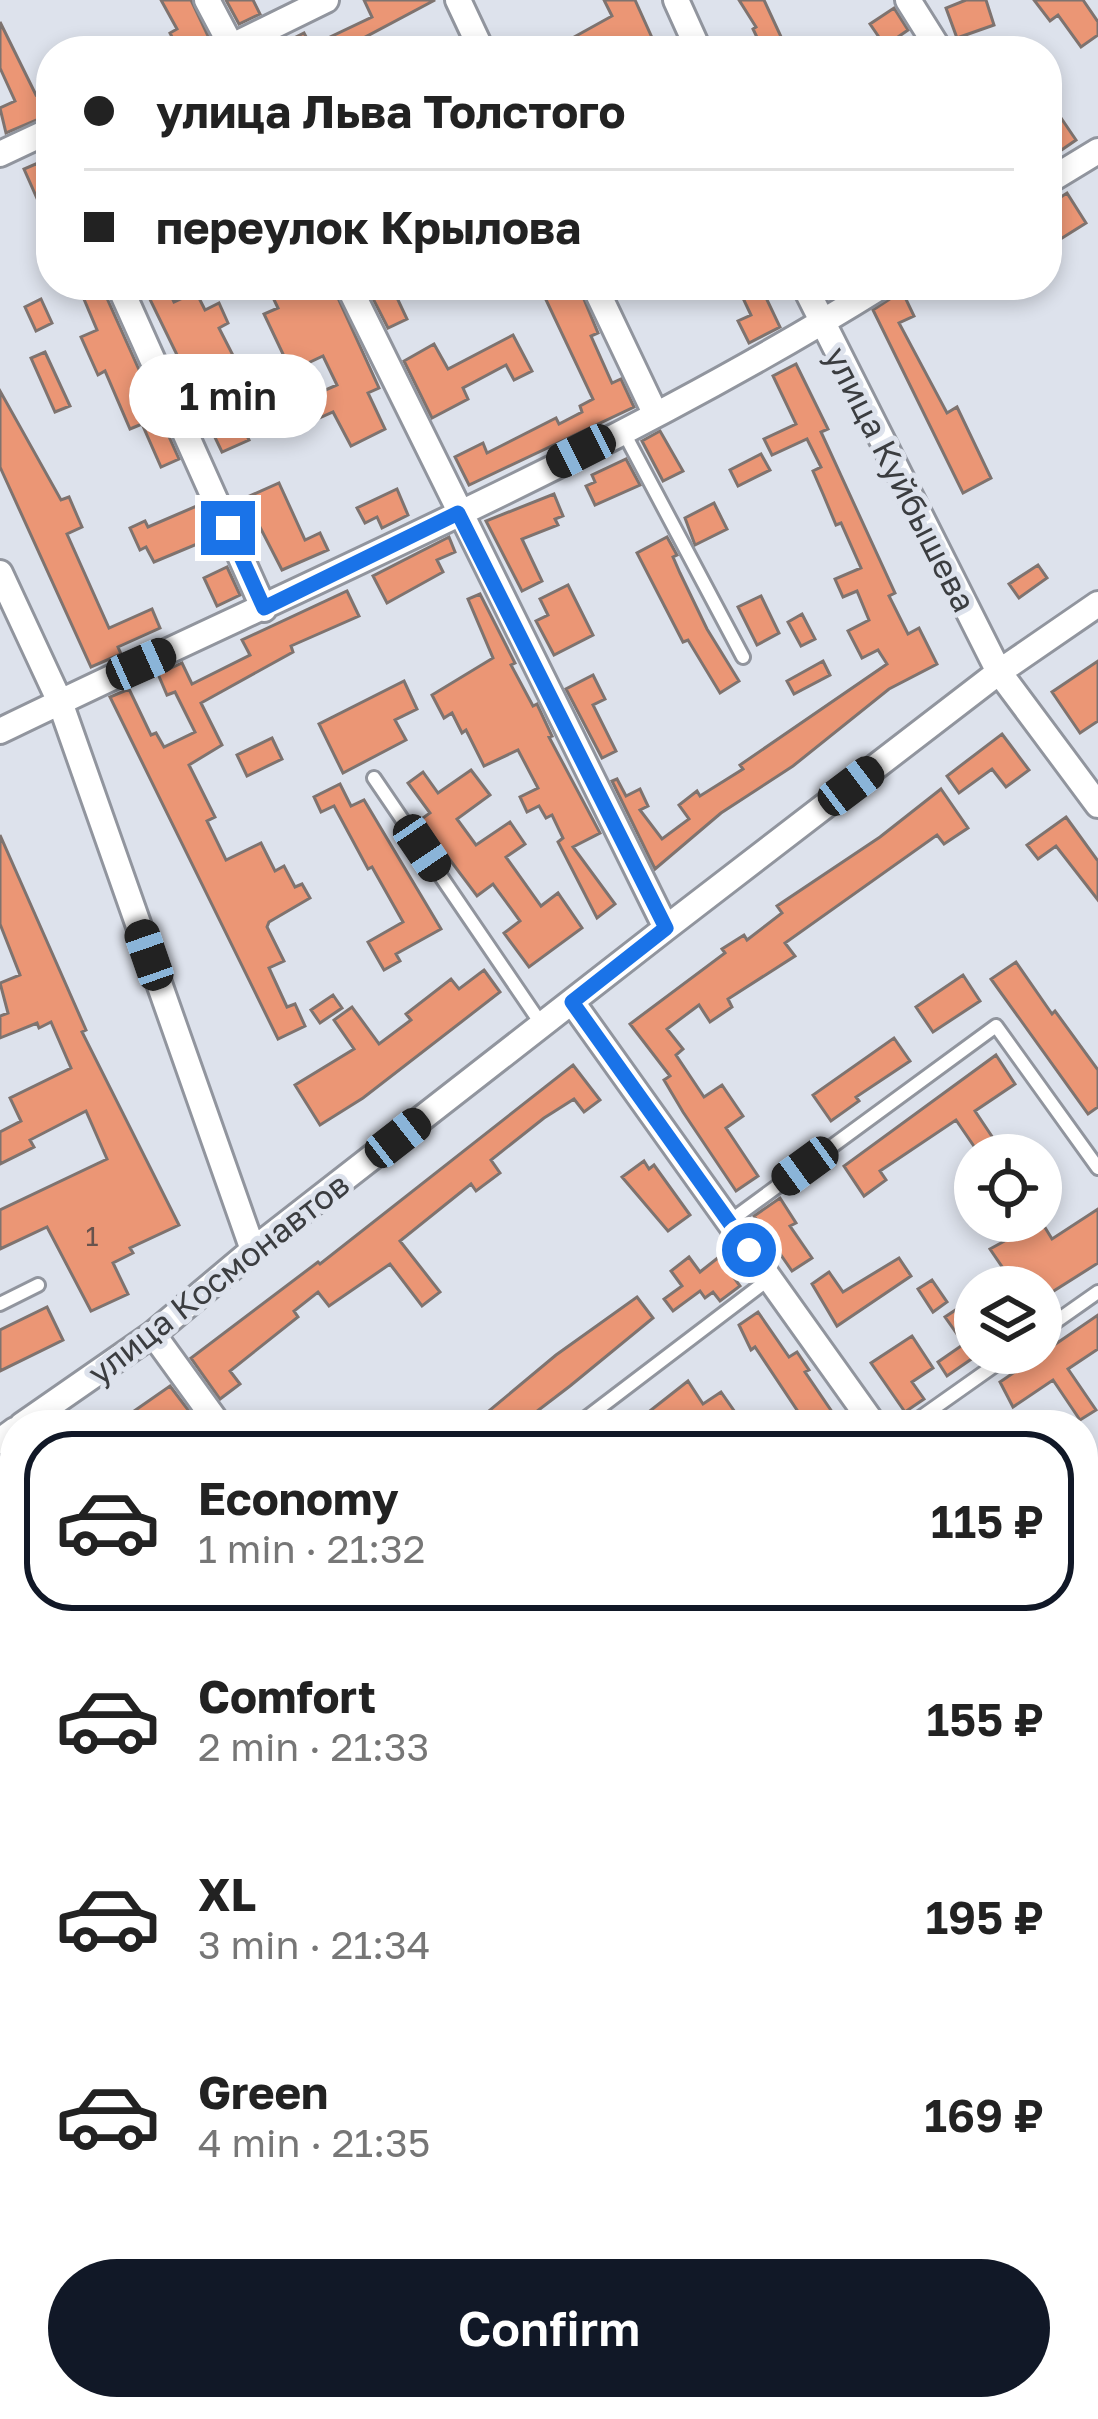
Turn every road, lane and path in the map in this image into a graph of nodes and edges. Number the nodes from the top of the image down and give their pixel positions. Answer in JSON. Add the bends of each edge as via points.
{"nodes":[{"id":1,"x":207,"y":0,"type":"edge"},
{"id":2,"x":326,"y":0,"type":"edge"},
{"id":3,"x":458,"y":0,"type":"edge"},
{"id":4,"x":676,"y":0,"type":"edge"},
{"id":5,"x":908,"y":0,"type":"edge"},
{"id":6,"x":223,"y":36,"type":"edge"},
{"id":7,"x":256,"y":36,"type":"edge"},
{"id":8,"x":475,"y":36,"type":"edge"},
{"id":9,"x":692,"y":36,"type":"edge"},
{"id":10,"x":931,"y":36,"type":"edge"},
{"id":11,"x":36,"y":138,"type":"edge"},
{"id":12,"x":1098,"y":151,"type":"edge"},
{"id":13,"x":0,"y":154,"type":"edge"},
{"id":14,"x":1062,"y":173,"type":"edge"},
{"id":15,"x":126,"y":300,"type":"edge"},
{"id":16,"x":355,"y":300,"type":"edge"},
{"id":17,"x":601,"y":300,"type":"edge"},
{"id":18,"x":811,"y":300,"type":"edge"},
{"id":19,"x":859,"y":300,"type":"edge"},
{"id":20,"x":821,"y":323,"type":"junction"},
{"id":21,"x":655,"y":413,"type":"junction"},
{"id":22,"x":622,"y":430,"type":"junction"},
{"id":23,"x":458,"y":513,"type":"junction"},
{"id":24,"x":0,"y":573,"type":"edge"},
{"id":25,"x":1098,"y":604,"type":"edge"},
{"id":26,"x":264,"y":608,"type":"junction"},
{"id":27,"x":742,"y":656,"type":"dead end"},
{"id":28,"x":999,"y":672,"type":"junction"},
{"id":29,"x":60,"y":702,"type":"junction"},
{"id":30,"x":0,"y":730,"type":"edge"},
{"id":31,"x":374,"y":778,"type":"dead end"},
{"id":32,"x":1095,"y":797,"type":"edge"},
{"id":33,"x":666,"y":928,"type":"junction"},
{"id":34,"x":572,"y":1002,"type":"junction"},
{"id":35,"x":542,"y":1025,"type":"junction"},
{"id":36,"x":1098,"y":1168,"type":"edge"},
{"id":37,"x":729,"y":1222,"type":"junction"},
{"id":38,"x":253,"y":1250,"type":"junction"},
{"id":39,"x":770,"y":1279,"type":"junction"},
{"id":40,"x":38,"y":1285,"type":"dead end"},
{"id":41,"x":1098,"y":1292,"type":"edge"},
{"id":42,"x":0,"y":1304,"type":"edge"},
{"id":43,"x":1062,"y":1317,"type":"edge"},
{"id":44,"x":153,"y":1334,"type":"junction"},
{"id":45,"x":982,"y":1374,"type":"edge"},
{"id":46,"x":45,"y":1410,"type":"edge"},
{"id":47,"x":208,"y":1410,"type":"edge"},
{"id":48,"x":597,"y":1410,"type":"edge"},
{"id":49,"x":863,"y":1410,"type":"edge"},
{"id":50,"x":931,"y":1410,"type":"edge"}],
"edges":[{"from":1,"to":6,"type":"street"},
{"from":2,"to":7,"type":"street"},
{"from":3,"to":8,"type":"street"},
{"from":4,"to":9,"type":"street"},
{"from":5,"to":10,"type":"street"},
{"from":11,"to":13,"type":"street"},
{"from":12,"to":14,"type":"street"},
{"from":15,"to":26,"type":"street"},
{"from":16,"to":23,"type":"street"},
{"from":17,"to":21,"type":"street"},
{"from":18,"to":20,"type":"street","name":"улица Куйбышева"},
{"from":19,"to":20,"type":"street"},
{"from":20,"to":21,"type":"street"},
{"from":20,"to":28,"type":"street","name":"улица Куйбышева"},
{"from":21,"to":22,"type":"street"},
{"from":22,"to":23,"type":"street"},
{"from":22,"to":27,"type":"lane"},
{"from":23,"to":26,"type":"street"},
{"from":23,"to":33,"type":"street"},
{"from":24,"to":29,"type":"street"},
{"from":25,"to":28,"type":"street","name":"улица Космонавтов"},
{"from":26,"to":29,"type":"street"},
{"from":28,"to":32,"type":"street","name":"улица Куйбышева"},
{"from":28,"to":33,"type":"street","name":"улица Космонавтов"},
{"from":29,"to":30,"type":"street"},
{"from":29,"to":38,"type":"street"},
{"from":31,"to":35,"type":"lane"},
{"from":33,"to":34,"type":"street","name":"улица Космонавтов"},
{"from":34,"to":35,"type":"street","name":"улица Космонавтов"},
{"from":34,"to":37,"type":"street"},
{"from":35,"to":38,"type":"street","name":"улица Космонавтов"},
{"from":36,"to":37,"type":"lane","via":[[996,1026]]},
{"from":37,"to":39,"type":"street"},
{"from":38,"to":44,"type":"street","name":"улица Космонавтов"},
{"from":39,"to":48,"type":"lane"},
{"from":39,"to":49,"type":"street"},
{"from":40,"to":42,"type":"lane"},
{"from":41,"to":43,"type":"lane"},
{"from":44,"to":46,"type":"street","name":"улица Космонавтов"},
{"from":44,"to":47,"type":"street"},
{"from":45,"to":50,"type":"lane"}]}
